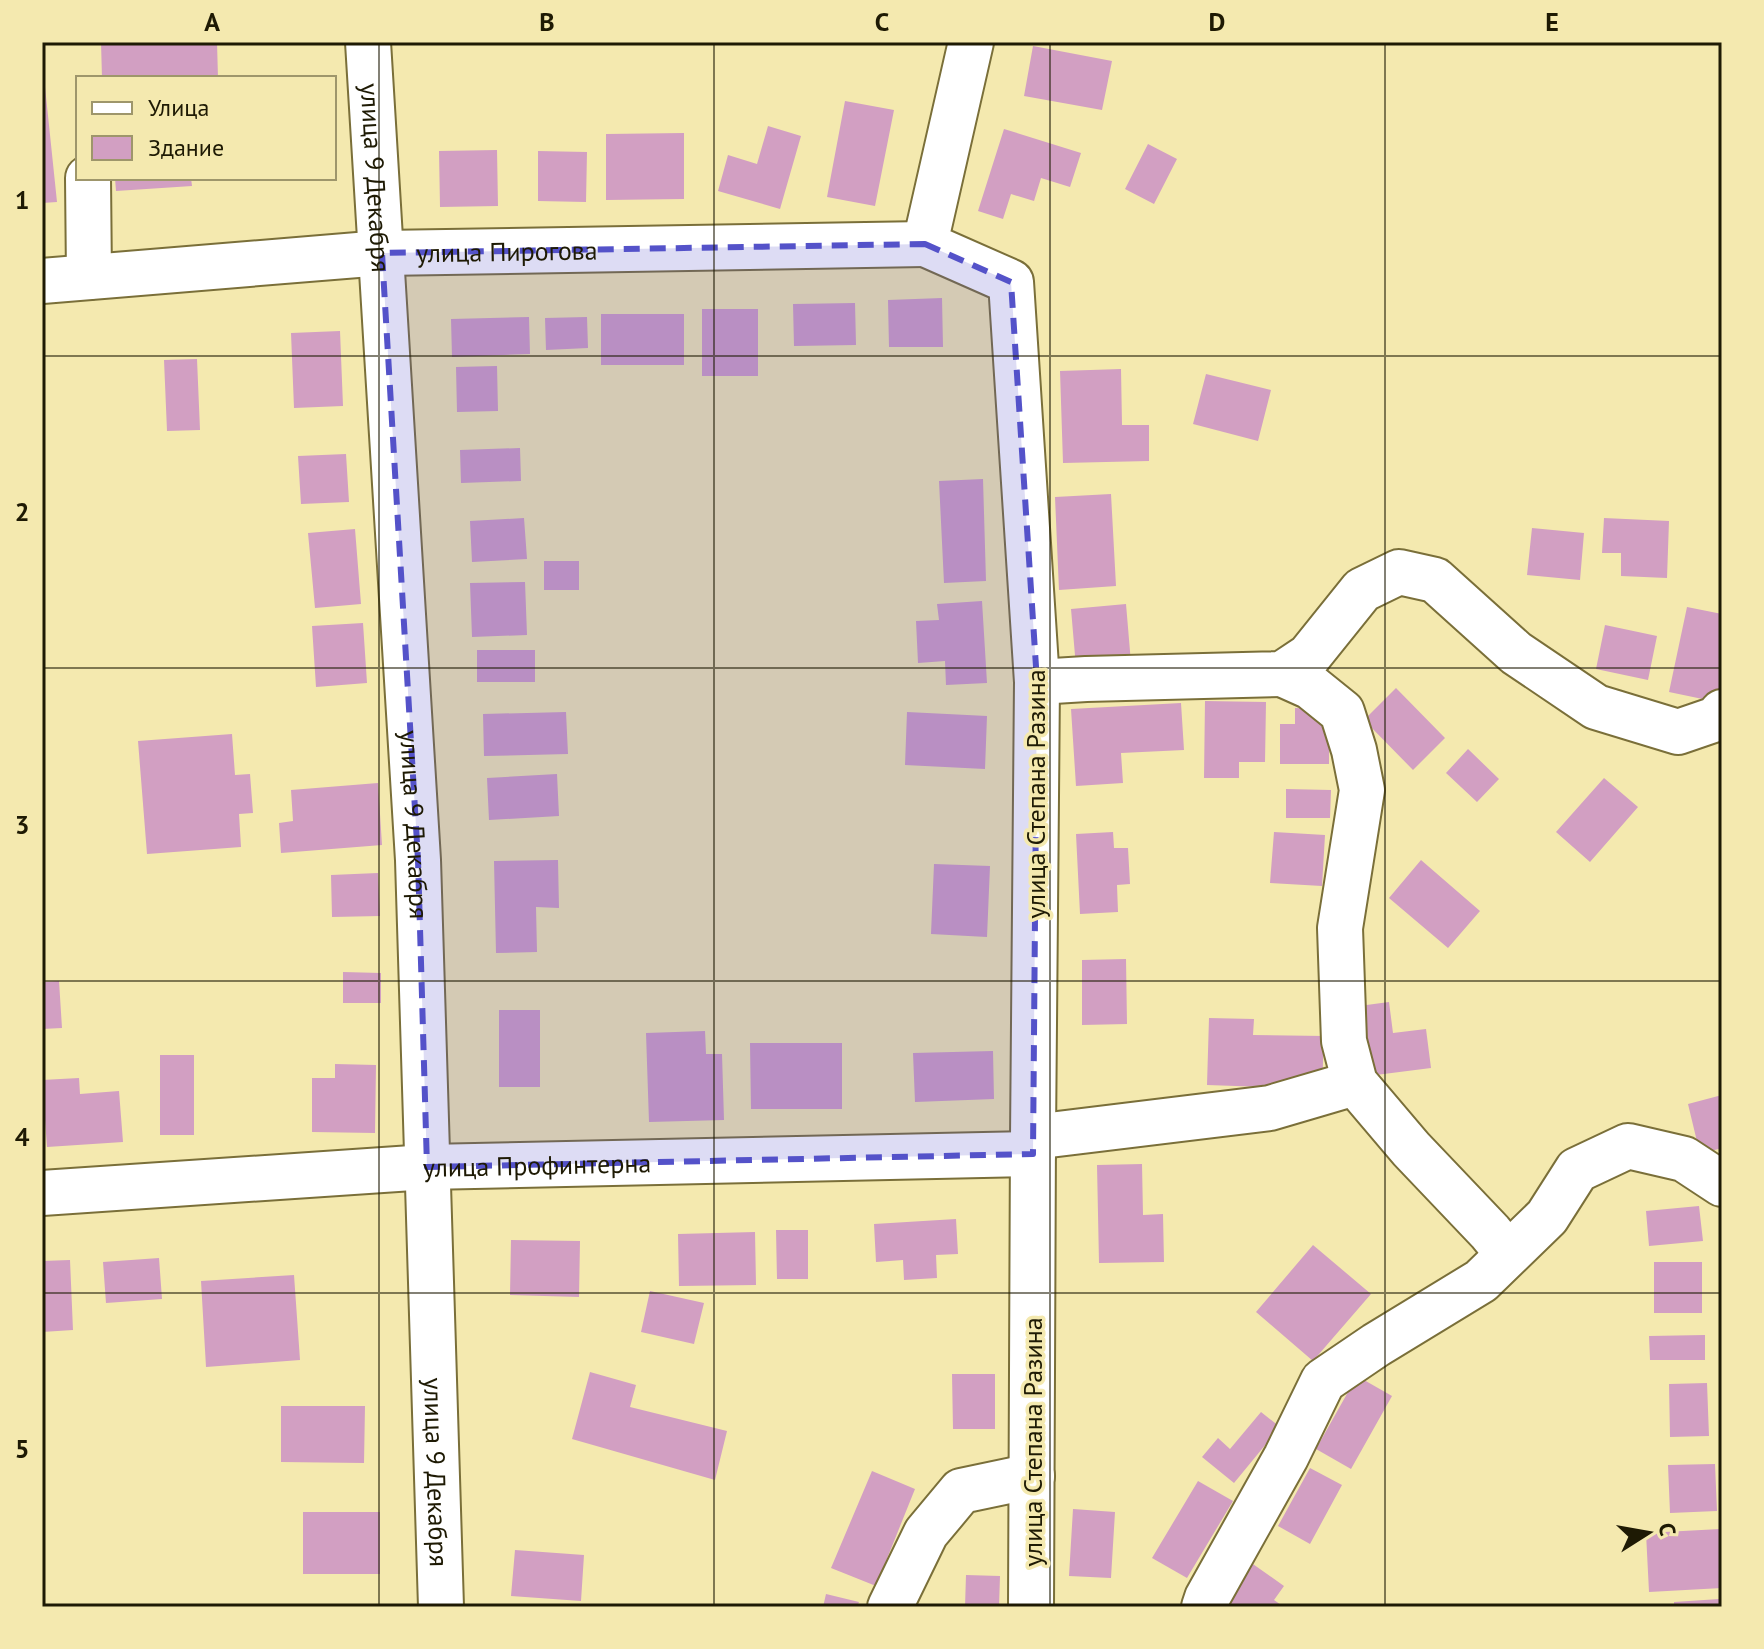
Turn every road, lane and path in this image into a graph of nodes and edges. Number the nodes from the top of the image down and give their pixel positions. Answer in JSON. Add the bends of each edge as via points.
{"nodes":[{"id":1,"x":368,"y":42,"type":"edge"},
{"id":2,"x":971,"y":42,"type":"edge"},
{"id":3,"x":88,"y":180,"type":"edge"},
{"id":4,"x":925,"y":244,"type":"junction"},
{"id":5,"x":382,"y":253,"type":"junction"},
{"id":6,"x":89,"y":277,"type":"junction"},
{"id":7,"x":42,"y":281,"type":"edge"},
{"id":8,"x":1282,"y":674,"type":"junction"},
{"id":9,"x":1037,"y":682,"type":"junction"},
{"id":10,"x":1722,"y":712,"type":"edge"},
{"id":11,"x":1355,"y":1083,"type":"junction"},
{"id":12,"x":1033,"y":1146,"type":"junction"},
{"id":13,"x":427,"y":1167,"type":"junction"},
{"id":14,"x":1722,"y":1184,"type":"edge"},
{"id":15,"x":42,"y":1193,"type":"edge"},
{"id":16,"x":1508,"y":1254,"type":"junction"},
{"id":17,"x":1032,"y":1476,"type":"junction"},
{"id":18,"x":441,"y":1607,"type":"edge"},
{"id":19,"x":890,"y":1607,"type":"edge"},
{"id":20,"x":1031,"y":1607,"type":"edge"},
{"id":21,"x":1204,"y":1607,"type":"edge"}],
"edges":[{"from":1,"to":5,"type":"street","name":"улица 9 Декабря"},
{"from":2,"to":4,"type":"street"},
{"from":3,"to":6,"type":"street"},
{"from":4,"to":5,"type":"street","name":"улица Пирогова"},
{"from":4,"to":9,"type":"street","name":"улица Степана Разина","via":[[1011,282]]},
{"from":5,"to":6,"type":"street","name":"улица Пирогова"},
{"from":5,"to":13,"type":"street","name":"улица 9 Декабря","via":[[418,860]]},
{"from":6,"to":7,"type":"street","name":"улица Пирогова"},
{"from":8,"to":9,"type":"street"},
{"from":8,"to":10,"type":"street","via":[[1309,656],[1362,590],[1399,572],[1435,580],[1516,653],[1596,707],[1678,732]]},
{"from":8,"to":11,"type":"street","via":[[1311,687],[1342,712],[1362,790],[1340,928],[1344,1041]]},
{"from":9,"to":12,"type":"street","name":"улица Степана Разина"},
{"from":11,"to":12,"type":"street","name":"улица Профинтерна","via":[[1270,1108]]},
{"from":11,"to":16,"type":"street"},
{"from":12,"to":13,"type":"street","name":"улица Профинтерна"},
{"from":12,"to":17,"type":"street","name":"улица Степана Разина"},
{"from":13,"to":15,"type":"street","name":"улица Профинтерна"},
{"from":13,"to":18,"type":"street","name":"улица 9 Декабря"},
{"from":14,"to":16,"type":"street","via":[[1684,1159],[1628,1146],[1577,1170],[1547,1217]]},
{"from":16,"to":21,"type":"street","via":[[1481,1281],[1323,1381]]},
{"from":17,"to":19,"type":"street","via":[[961,1491],[926,1533]]},
{"from":17,"to":20,"type":"street","name":"улица Степана Разина"}]}
